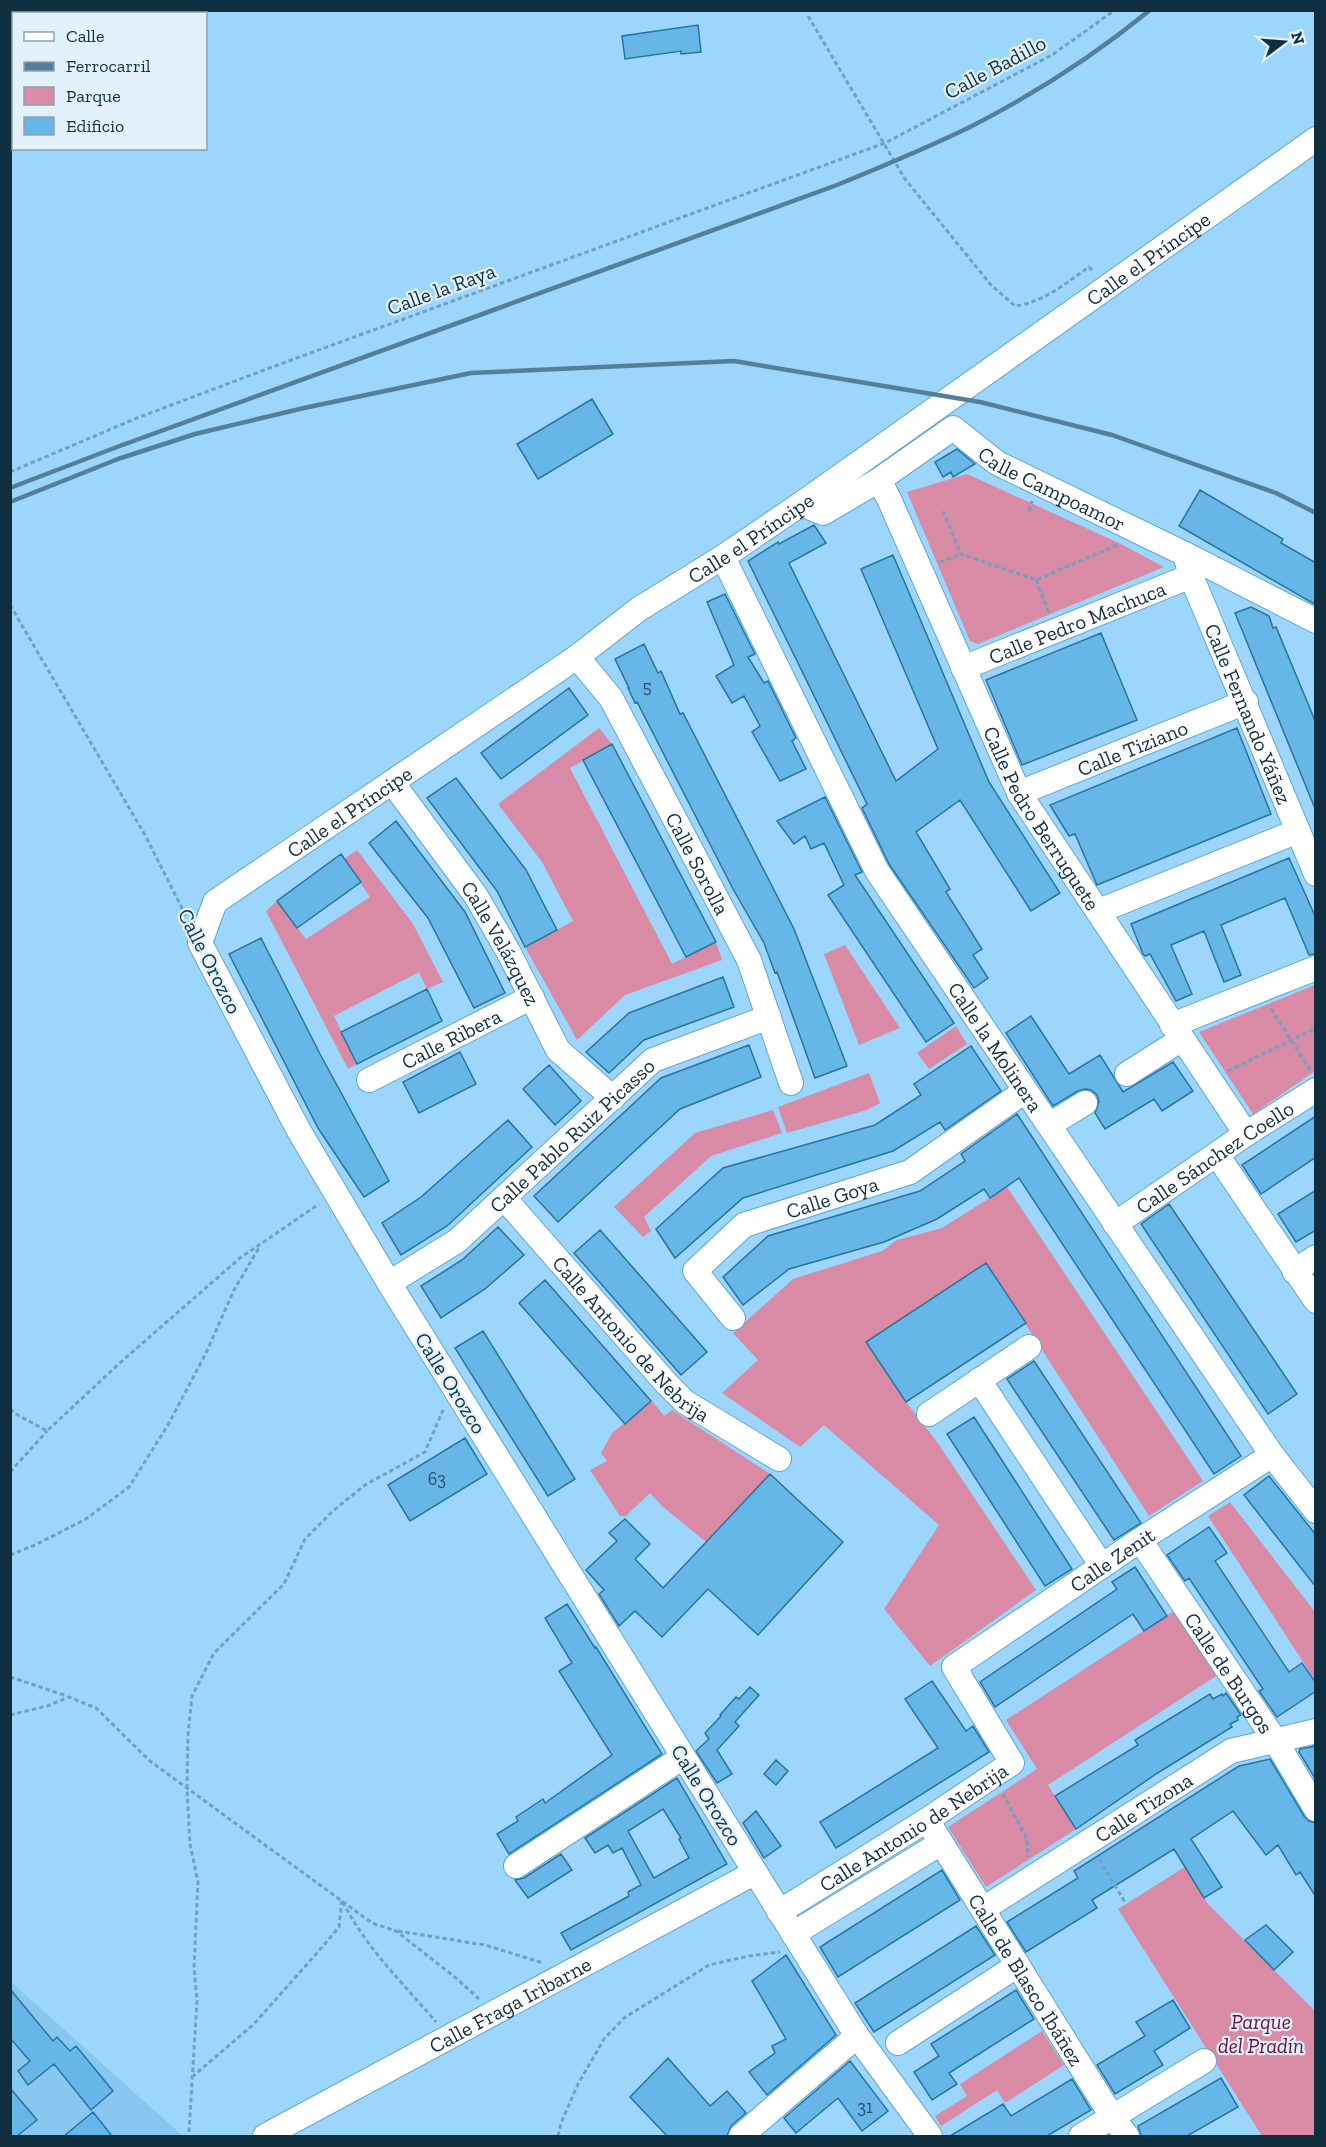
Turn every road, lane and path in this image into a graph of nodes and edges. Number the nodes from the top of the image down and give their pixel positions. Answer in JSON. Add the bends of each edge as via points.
{"nodes":[{"id":1,"x":1115,"y":10,"type":"edge"},
{"id":2,"x":808,"y":16,"type":"dead end"},
{"id":3,"x":1316,"y":138,"type":"edge"},
{"id":4,"x":885,"y":143,"type":"junction"},
{"id":5,"x":1109,"y":287,"type":"junction"},
{"id":6,"x":10,"y":472,"type":"edge"},
{"id":7,"x":879,"y":480,"type":"junction"},
{"id":8,"x":1033,"y":500,"type":"dead end"},
{"id":9,"x":801,"y":504,"type":"junction"},
{"id":10,"x":1029,"y":511,"type":"dead end"},
{"id":11,"x":942,"y":512,"type":"dead end"},
{"id":12,"x":1120,"y":544,"type":"dead end"},
{"id":13,"x":961,"y":554,"type":"junction"},
{"id":14,"x":723,"y":557,"type":"junction"},
{"id":15,"x":937,"y":563,"type":"dead end"},
{"id":16,"x":1188,"y":565,"type":"junction"},
{"id":17,"x":1036,"y":580,"type":"junction"},
{"id":18,"x":10,"y":605,"type":"edge"},
{"id":19,"x":1050,"y":616,"type":"dead end"},
{"id":20,"x":1316,"y":621,"type":"edge"},
{"id":21,"x":577,"y":657,"type":"junction"},
{"id":22,"x":963,"y":668,"type":"junction"},
{"id":23,"x":1245,"y":702,"type":"junction"},
{"id":24,"x":392,"y":782,"type":"junction"},
{"id":25,"x":1019,"y":793,"type":"junction"},
{"id":26,"x":1298,"y":831,"type":"junction"},
{"id":27,"x":1316,"y":874,"type":"edge"},
{"id":28,"x":1099,"y":910,"type":"junction"},
{"id":29,"x":200,"y":943,"type":"junction"},
{"id":30,"x":1316,"y":968,"type":"edge"},
{"id":31,"x":532,"y":997,"type":"junction"},
{"id":32,"x":1266,"y":1001,"type":"dead end"},
{"id":33,"x":768,"y":1017,"type":"junction"},
{"id":34,"x":1316,"y":1028,"type":"edge"},
{"id":35,"x":1177,"y":1032,"type":"junction"},
{"id":36,"x":1292,"y":1041,"type":"junction"},
{"id":37,"x":1127,"y":1074,"type":"dead end"},
{"id":38,"x":1222,"y":1074,"type":"dead end"},
{"id":39,"x":1315,"y":1078,"type":"edge"},
{"id":40,"x":369,"y":1080,"type":"dead end"},
{"id":41,"x":791,"y":1083,"type":"dead end"},
{"id":42,"x":1316,"y":1090,"type":"edge"},
{"id":43,"x":1025,"y":1091,"type":"junction"},
{"id":44,"x":613,"y":1098,"type":"junction"},
{"id":45,"x":1085,"y":1103,"type":"dead end"},
{"id":46,"x":1048,"y":1125,"type":"junction"},
{"id":47,"x":1246,"y":1134,"type":"junction"},
{"id":48,"x":1217,"y":1155,"type":"junction"},
{"id":49,"x":335,"y":1193,"type":"junction"},
{"id":50,"x":504,"y":1198,"type":"junction"},
{"id":51,"x":1115,"y":1224,"type":"junction"},
{"id":52,"x":260,"y":1244,"type":"junction"},
{"id":53,"x":1316,"y":1257,"type":"edge"},
{"id":54,"x":1294,"y":1271,"type":"junction"},
{"id":55,"x":389,"y":1282,"type":"junction"},
{"id":56,"x":1316,"y":1301,"type":"edge"},
{"id":57,"x":733,"y":1318,"type":"dead end"},
{"id":58,"x":1029,"y":1347,"type":"dead end"},
{"id":59,"x":979,"y":1380,"type":"junction"},
{"id":60,"x":443,"y":1408,"type":"dead end"},
{"id":61,"x":10,"y":1409,"type":"edge"},
{"id":62,"x":929,"y":1414,"type":"dead end"},
{"id":63,"x":47,"y":1431,"type":"junction"},
{"id":64,"x":1272,"y":1455,"type":"junction"},
{"id":65,"x":779,"y":1459,"type":"dead end"},
{"id":66,"x":10,"y":1472,"type":"edge"},
{"id":67,"x":1316,"y":1511,"type":"edge"},
{"id":68,"x":1140,"y":1540,"type":"junction"},
{"id":69,"x":10,"y":1555,"type":"edge"},
{"id":70,"x":1102,"y":1566,"type":"junction"},
{"id":71,"x":954,"y":1667,"type":"joint"},
{"id":72,"x":10,"y":1677,"type":"edge"},
{"id":73,"x":69,"y":1697,"type":"junction"},
{"id":74,"x":10,"y":1715,"type":"edge"},
{"id":75,"x":1316,"y":1731,"type":"edge"},
{"id":76,"x":1275,"y":1740,"type":"junction"},
{"id":77,"x":683,"y":1757,"type":"junction"},
{"id":78,"x":999,"y":1788,"type":"dead end"},
{"id":79,"x":187,"y":1789,"type":"junction"},
{"id":80,"x":1316,"y":1809,"type":"edge"},
{"id":81,"x":927,"y":1820,"type":"junction"},
{"id":82,"x":941,"y":1843,"type":"junction"},
{"id":83,"x":1094,"y":1852,"type":"dead end"},
{"id":84,"x":516,"y":1866,"type":"dead end"},
{"id":85,"x":1028,"y":1866,"type":"dead end"},
{"id":86,"x":754,"y":1872,"type":"junction"},
{"id":87,"x":342,"y":1900,"type":"junction"},
{"id":88,"x":1126,"y":1904,"type":"dead end"},
{"id":89,"x":983,"y":1909,"type":"junction"},
{"id":90,"x":779,"y":1912,"type":"junction"},
{"id":91,"x":396,"y":1931,"type":"junction"},
{"id":92,"x":790,"y":1942,"type":"junction"},
{"id":93,"x":551,"y":1965,"type":"dead end"},
{"id":94,"x":1018,"y":1965,"type":"junction"},
{"id":95,"x":482,"y":2003,"type":"dead end"},
{"id":96,"x":440,"y":2026,"type":"dead end"},
{"id":97,"x":857,"y":2036,"type":"junction"},
{"id":98,"x":898,"y":2043,"type":"dead end"},
{"id":99,"x":1204,"y":2061,"type":"dead end"},
{"id":100,"x":192,"y":2077,"type":"junction"},
{"id":101,"x":1120,"y":2127,"type":"edge"},
{"id":102,"x":189,"y":2132,"type":"dead end"},
{"id":103,"x":265,"y":2136,"type":"edge"},
{"id":104,"x":558,"y":2136,"type":"edge"},
{"id":105,"x":741,"y":2136,"type":"edge"},
{"id":106,"x":930,"y":2136,"type":"edge"},
{"id":107,"x":1081,"y":2136,"type":"edge"}],
"edges":[{"from":1,"to":4,"type":"path","name":"Calle Badillo","via":[[1052,55]]},
{"from":2,"to":4,"type":"path"},
{"from":3,"to":5,"type":"street","name":"Calle el Príncipe"},
{"from":4,"to":5,"type":"path","via":[[905,179],[991,285],[1015,306],[1032,303],[1089,267]]},
{"from":4,"to":6,"type":"path","name":"Calle la Raya","via":[[264,370]]},
{"from":5,"to":9,"type":"street","name":"Calle el Príncipe"},
{"from":7,"to":9,"type":"street","name":"Calle Campoamor","via":[[823,513]]},
{"from":7,"to":16,"type":"street","name":"Calle Campoamor","via":[[953,428],[997,463]]},
{"from":7,"to":22,"type":"street","name":"Calle Pedro Berruguete"},
{"from":8,"to":10,"type":"path"},
{"from":9,"to":14,"type":"street","name":"Calle el Príncipe"},
{"from":11,"to":13,"type":"path"},
{"from":12,"to":17,"type":"path"},
{"from":13,"to":15,"type":"path"},
{"from":13,"to":17,"type":"path"},
{"from":14,"to":21,"type":"street","name":"Calle el Príncipe","via":[[639,609]]},
{"from":14,"to":43,"type":"street","name":"Calle la Molinera","via":[[877,871]]},
{"from":16,"to":20,"type":"street","name":"Calle Campoamor"},
{"from":16,"to":22,"type":"street","name":"Calle Pedro Machuca"},
{"from":16,"to":23,"type":"street","name":"Calle Fernando Yáñez"},
{"from":17,"to":19,"type":"path"},
{"from":18,"to":29,"type":"path","name":"Calle Orozco","via":[[145,835]]},
{"from":21,"to":24,"type":"street","name":"Calle el Príncipe"},
{"from":21,"to":33,"type":"street","name":"Calle Sorolla","via":[[611,698],[749,960]]},
{"from":22,"to":25,"type":"street","name":"Calle Pedro Berruguete"},
{"from":23,"to":25,"type":"street","name":"Calle Tiziano"},
{"from":23,"to":26,"type":"street","name":"Calle Fernando Yáñez"},
{"from":24,"to":29,"type":"street","name":"Calle el Príncipe","via":[[215,902]]},
{"from":24,"to":31,"type":"street","name":"Calle Velázquez","via":[[476,896]]},
{"from":25,"to":28,"type":"street","name":"Calle Pedro Berruguete"},
{"from":26,"to":27,"type":"street","name":"Calle Fernando Yáñez"},
{"from":26,"to":28,"type":"street"},
{"from":28,"to":35,"type":"street","name":"Calle Pedro Berruguete"},
{"from":29,"to":49,"type":"street","name":"Calle Orozco"},
{"from":30,"to":35,"type":"street"},
{"from":31,"to":40,"type":"street","name":"Calle Ribera"},
{"from":31,"to":44,"type":"street","name":"Calle Velázquez","via":[[558,1050]]},
{"from":32,"to":36,"type":"path"},
{"from":33,"to":41,"type":"street","name":"Calle Sorolla"},
{"from":33,"to":44,"type":"street","name":"Calle Pablo Ruiz Picasso","via":[[653,1060]]},
{"from":34,"to":36,"type":"path"},
{"from":35,"to":37,"type":"street"},
{"from":35,"to":47,"type":"street","name":"Calle Pedro Berruguete"},
{"from":36,"to":38,"type":"path"},
{"from":36,"to":39,"type":"path"},
{"from":42,"to":47,"type":"street","name":"Calle Sánchez Coello"},
{"from":43,"to":46,"type":"street","name":"Calle la Molinera"},
{"from":43,"to":57,"type":"street","name":"Calle Goya","via":[[910,1172],[744,1224],[695,1271]]},
{"from":44,"to":50,"type":"street","name":"Calle Pablo Ruiz Picasso"},
{"from":45,"to":46,"type":"street"},
{"from":46,"to":51,"type":"street","name":"Calle la Molinera"},
{"from":47,"to":48,"type":"street","name":"Calle Sánchez Coello"},
{"from":48,"to":51,"type":"street","name":"Calle Sánchez Coello"},
{"from":48,"to":54,"type":"street"},
{"from":49,"to":52,"type":"path"},
{"from":49,"to":55,"type":"street","name":"Calle Orozco"},
{"from":50,"to":55,"type":"street","name":"Calle Pablo Ruiz Picasso","via":[[457,1241]]},
{"from":50,"to":65,"type":"street","name":"Calle Antonio de Nebrija","via":[[685,1402]]},
{"from":51,"to":64,"type":"street","name":"Calle la Molinera"},
{"from":52,"to":63,"type":"path","via":[[122,1361]]},
{"from":52,"to":69,"type":"path","via":[[168,1425],[129,1487],[86,1519]]},
{"from":53,"to":54,"type":"street"},
{"from":54,"to":56,"type":"street"},
{"from":55,"to":77,"type":"street","name":"Calle Orozco"},
{"from":58,"to":59,"type":"street"},
{"from":59,"to":62,"type":"street"},
{"from":59,"to":70,"type":"street"},
{"from":60,"to":79,"type":"path","via":[[425,1452],[365,1485],[334,1510],[305,1539],[284,1584],[214,1653],[192,1696]]},
{"from":61,"to":63,"type":"path"},
{"from":63,"to":66,"type":"path"},
{"from":64,"to":67,"type":"street","name":"Calle la Molinera"},
{"from":64,"to":68,"type":"street","name":"Calle Zenit"},
{"from":68,"to":70,"type":"street","name":"Calle Zenit"},
{"from":68,"to":76,"type":"street","name":"Calle de Burgos"},
{"from":70,"to":71,"type":"street","name":"Calle Zenit"},
{"from":71,"to":81,"type":"street","name":"Calle Antonio de Nebrija","via":[[1012,1763]]},
{"from":72,"to":73,"type":"path"},
{"from":73,"to":74,"type":"path"},
{"from":73,"to":79,"type":"path","via":[[96,1708],[150,1761]]},
{"from":75,"to":76,"type":"street","name":"Calle Tizona"},
{"from":76,"to":80,"type":"street","name":"Calle de Burgos"},
{"from":76,"to":89,"type":"street","name":"Calle Tizona","via":[[1231,1751]]},
{"from":77,"to":84,"type":"street"},
{"from":77,"to":86,"type":"street","name":"Calle Orozco"},
{"from":78,"to":85,"type":"path","via":[[1027,1839]]},
{"from":79,"to":87,"type":"path"},
{"from":79,"to":100,"type":"path","via":[[190,1844],[198,1882]]},
{"from":81,"to":82,"type":"street","name":"Calle de Blasco Ibáñez"},
{"from":81,"to":90,"type":"street","name":"Calle Antonio de Nebrija"},
{"from":82,"to":89,"type":"street","name":"Calle de Blasco Ibáñez"},
{"from":82,"to":92,"type":"street","name":"Calle Antonio de Nebrija"},
{"from":83,"to":88,"type":"path"},
{"from":86,"to":90,"type":"street","name":"Calle Orozco"},
{"from":86,"to":103,"type":"street","name":"Calle Fraga Iribarne"},
{"from":87,"to":91,"type":"path","via":[[372,1923]]},
{"from":87,"to":96,"type":"path","via":[[374,1953]]},
{"from":87,"to":100,"type":"path","via":[[339,1927],[324,1945],[254,2024]]},
{"from":89,"to":94,"type":"street","name":"Calle de Blasco Ibáñez"},
{"from":90,"to":92,"type":"street","name":"Calle Orozco"},
{"from":91,"to":93,"type":"path","via":[[485,1945]]},
{"from":91,"to":95,"type":"path"},
{"from":92,"to":97,"type":"street","name":"Calle Orozco"},
{"from":92,"to":104,"type":"path","via":[[709,1965],[624,2018],[598,2048]]},
{"from":94,"to":98,"type":"street"},
{"from":94,"to":101,"type":"street","name":"Calle de Blasco Ibáñez"},
{"from":97,"to":105,"type":"street"},
{"from":97,"to":106,"type":"street","name":"Calle Orozco"},
{"from":99,"to":101,"type":"street"},
{"from":100,"to":102,"type":"path"},
{"from":101,"to":107,"type":"street"}]}
